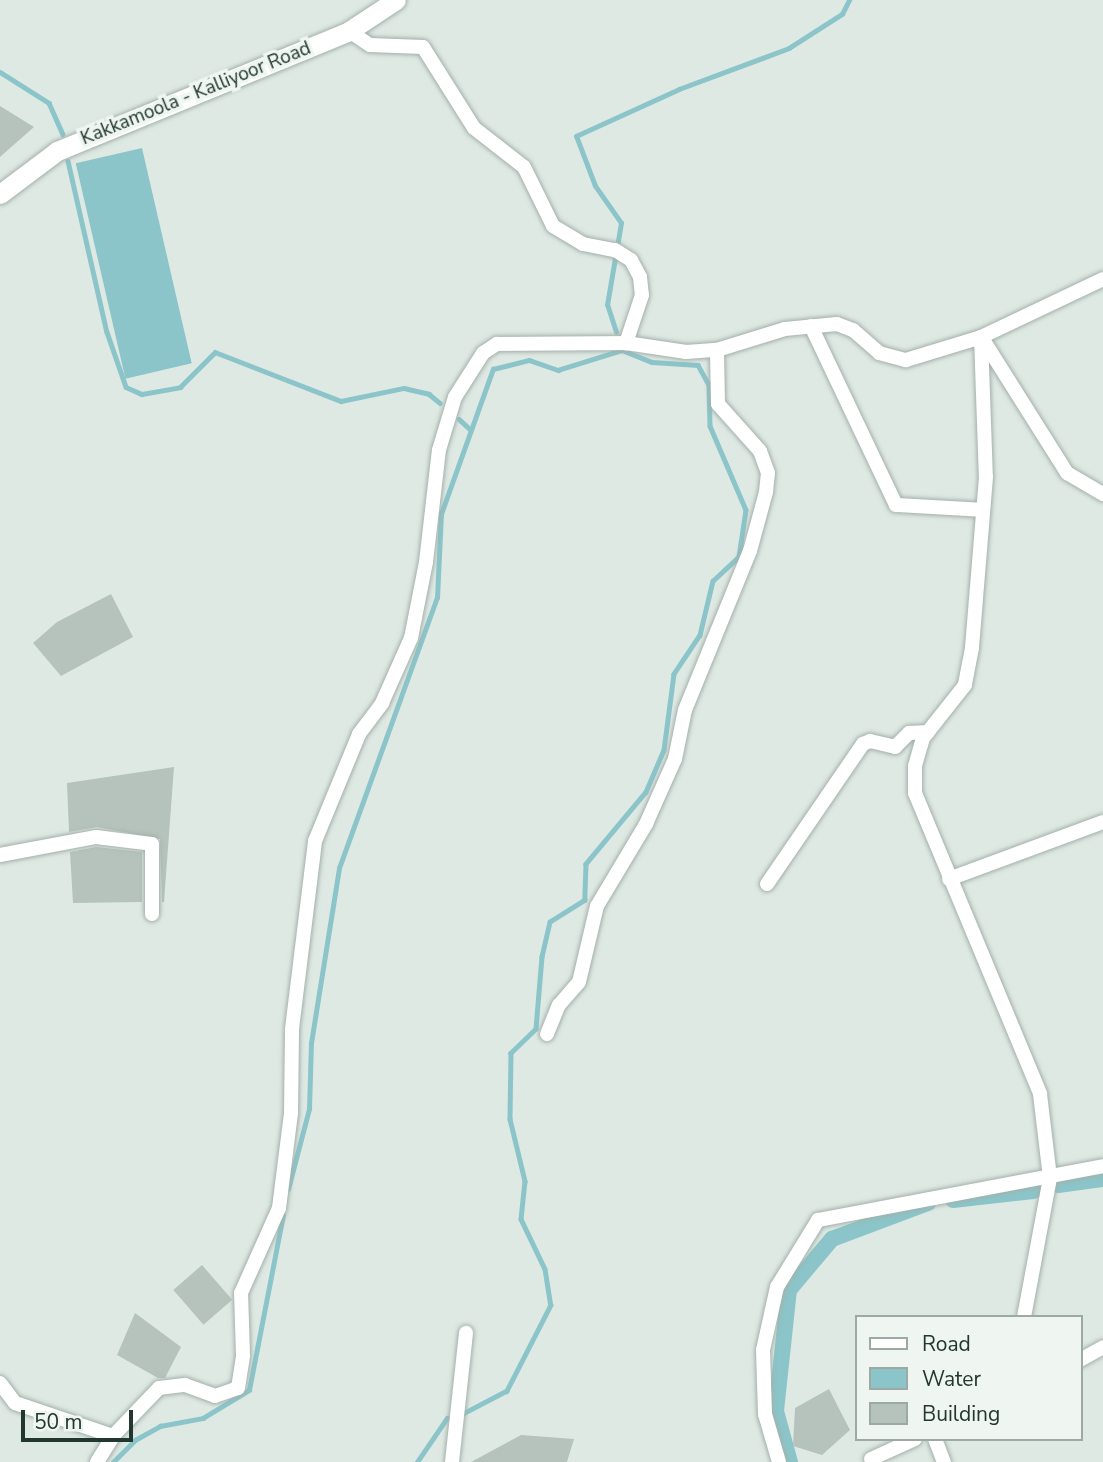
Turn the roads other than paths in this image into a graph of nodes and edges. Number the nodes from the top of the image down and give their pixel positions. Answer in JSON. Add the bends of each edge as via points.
{"nodes":[{"id":1,"x":390,"y":1,"type":"edge"},
{"id":2,"x":349,"y":31,"type":"junction"},
{"id":3,"x":0,"y":194,"type":"edge"},
{"id":4,"x":1103,"y":279,"type":"edge"},
{"id":5,"x":811,"y":326,"type":"junction"},
{"id":6,"x":981,"y":337,"type":"junction"},
{"id":7,"x":626,"y":344,"type":"junction"},
{"id":8,"x":717,"y":350,"type":"junction"},
{"id":9,"x":1103,"y":494,"type":"edge"},
{"id":10,"x":982,"y":510,"type":"junction"},
{"id":11,"x":928,"y":732,"type":"junction"},
{"id":12,"x":1103,"y":822,"type":"edge"},
{"id":13,"x":0,"y":855,"type":"edge"},
{"id":14,"x":949,"y":878,"type":"junction"},
{"id":15,"x":767,"y":884,"type":"dead end"},
{"id":16,"x":152,"y":914,"type":"dead end"},
{"id":17,"x":547,"y":1034,"type":"dead end"},
{"id":18,"x":1103,"y":1166,"type":"edge"},
{"id":19,"x":1050,"y":1178,"type":"junction"},
{"id":20,"x":1024,"y":1315,"type":"edge"},
{"id":21,"x":466,"y":1333,"type":"dead end"},
{"id":22,"x":1103,"y":1347,"type":"edge"},
{"id":23,"x":1082,"y":1359,"type":"edge"},
{"id":24,"x":0,"y":1383,"type":"edge"},
{"id":25,"x":113,"y":1436,"type":"junction"},
{"id":26,"x":911,"y":1441,"type":"edge"},
{"id":27,"x":935,"y":1441,"type":"edge"},
{"id":28,"x":871,"y":1459,"type":"dead end"},
{"id":29,"x":97,"y":1462,"type":"edge"},
{"id":30,"x":452,"y":1462,"type":"edge"},
{"id":31,"x":779,"y":1462,"type":"edge"},
{"id":32,"x":944,"y":1462,"type":"edge"}],
"edges":[{"from":1,"to":2,"type":"main road","name":"Kakkamoola - Kalliyoor Road"},
{"from":2,"to":3,"type":"main road","name":"Kakkamoola - Kalliyoor Road","via":[[57,151]]},
{"from":2,"to":7,"type":"street","via":[[370,45],[423,47],[474,128],[524,167],[553,226],[583,244],[615,250],[631,260],[642,295]]},
{"from":4,"to":6,"type":"street"},
{"from":5,"to":6,"type":"street","via":[[837,324],[853,330],[893,360]]},
{"from":5,"to":8,"type":"street","via":[[785,329]]},
{"from":5,"to":10,"type":"street","via":[[897,505]]},
{"from":6,"to":9,"type":"street","via":[[1067,473]]},
{"from":6,"to":10,"type":"street","via":[[986,477]]},
{"from":7,"to":8,"type":"street","via":[[686,352]]},
{"from":7,"to":25,"type":"street","via":[[497,344],[482,353],[455,397],[439,450],[426,562],[411,638],[382,704],[359,734],[315,841],[293,1016],[291,1113],[279,1208],[241,1293],[243,1355],[238,1388],[215,1396],[185,1385],[159,1388]]},
{"from":8,"to":17,"type":"street","via":[[718,404],[760,451],[768,473],[766,492],[750,551],[685,710],[675,759],[646,824],[597,906],[579,982],[559,1005]]},
{"from":10,"to":11,"type":"street","via":[[965,685]]},
{"from":11,"to":14,"type":"street","via":[[915,766],[915,793]]},
{"from":11,"to":15,"type":"street","via":[[909,733],[895,747],[870,741],[863,744]]},
{"from":12,"to":14,"type":"street"},
{"from":13,"to":16,"type":"street","via":[[96,837],[152,844]]},
{"from":14,"to":19,"type":"street","via":[[1040,1094]]},
{"from":18,"to":19,"type":"street"},
{"from":19,"to":20,"type":"street"},
{"from":19,"to":31,"type":"street","via":[[818,1220],[777,1287],[763,1350],[765,1415]]},
{"from":21,"to":30,"type":"street"},
{"from":22,"to":23,"type":"street"},
{"from":24,"to":25,"type":"street","via":[[15,1403]]},
{"from":25,"to":29,"type":"street"},
{"from":26,"to":28,"type":"street"},
{"from":27,"to":32,"type":"street"}]}
